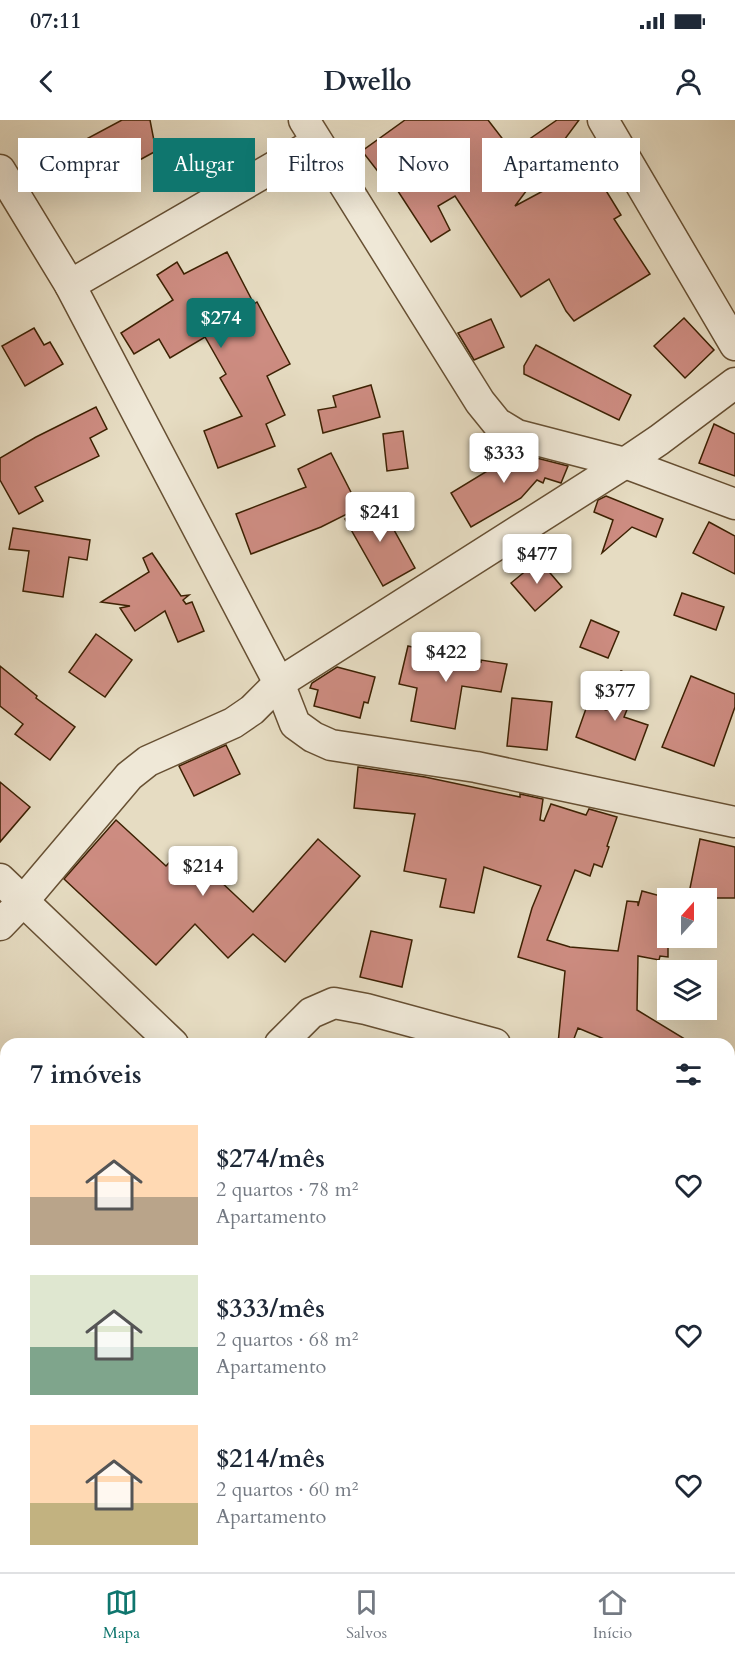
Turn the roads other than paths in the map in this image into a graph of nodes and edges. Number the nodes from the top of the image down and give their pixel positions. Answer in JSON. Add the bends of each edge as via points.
{"nodes":[{"id":1,"x":603,"y":120,"type":"edge"},
{"id":2,"x":311,"y":131,"type":"edge"},
{"id":3,"x":0,"y":170,"type":"edge"},
{"id":4,"x":70,"y":285,"type":"junction"},
{"id":5,"x":735,"y":345,"type":"edge"},
{"id":6,"x":735,"y":384,"type":"edge"},
{"id":7,"x":625,"y":463,"type":"junction"},
{"id":8,"x":735,"y":504,"type":"edge"},
{"id":9,"x":279,"y":683,"type":"junction"},
{"id":10,"x":735,"y":822,"type":"edge"},
{"id":11,"x":0,"y":879,"type":"edge"},
{"id":12,"x":24,"y":900,"type":"junction"},
{"id":13,"x":0,"y":925,"type":"edge"},
{"id":14,"x":167,"y":1038,"type":"edge"},
{"id":15,"x":286,"y":1038,"type":"edge"},
{"id":16,"x":473,"y":1038,"type":"edge"}],
"edges":[{"from":1,"to":5,"type":"street"},
{"from":2,"to":4,"type":"street"},
{"from":2,"to":7,"type":"street","via":[[480,402],[497,423],[517,435]]},
{"from":3,"to":4,"type":"street"},
{"from":4,"to":9,"type":"street"},
{"from":6,"to":7,"type":"street"},
{"from":7,"to":8,"type":"street"},
{"from":7,"to":9,"type":"street"},
{"from":9,"to":10,"type":"street","via":[[295,724],[332,745],[476,766]]},
{"from":9,"to":12,"type":"street","via":[[233,723],[148,761],[129,776]]},
{"from":11,"to":12,"type":"street"},
{"from":12,"to":13,"type":"street"},
{"from":12,"to":14,"type":"street"},
{"from":15,"to":16,"type":"street","via":[[311,1013],[334,1003]]}]}
